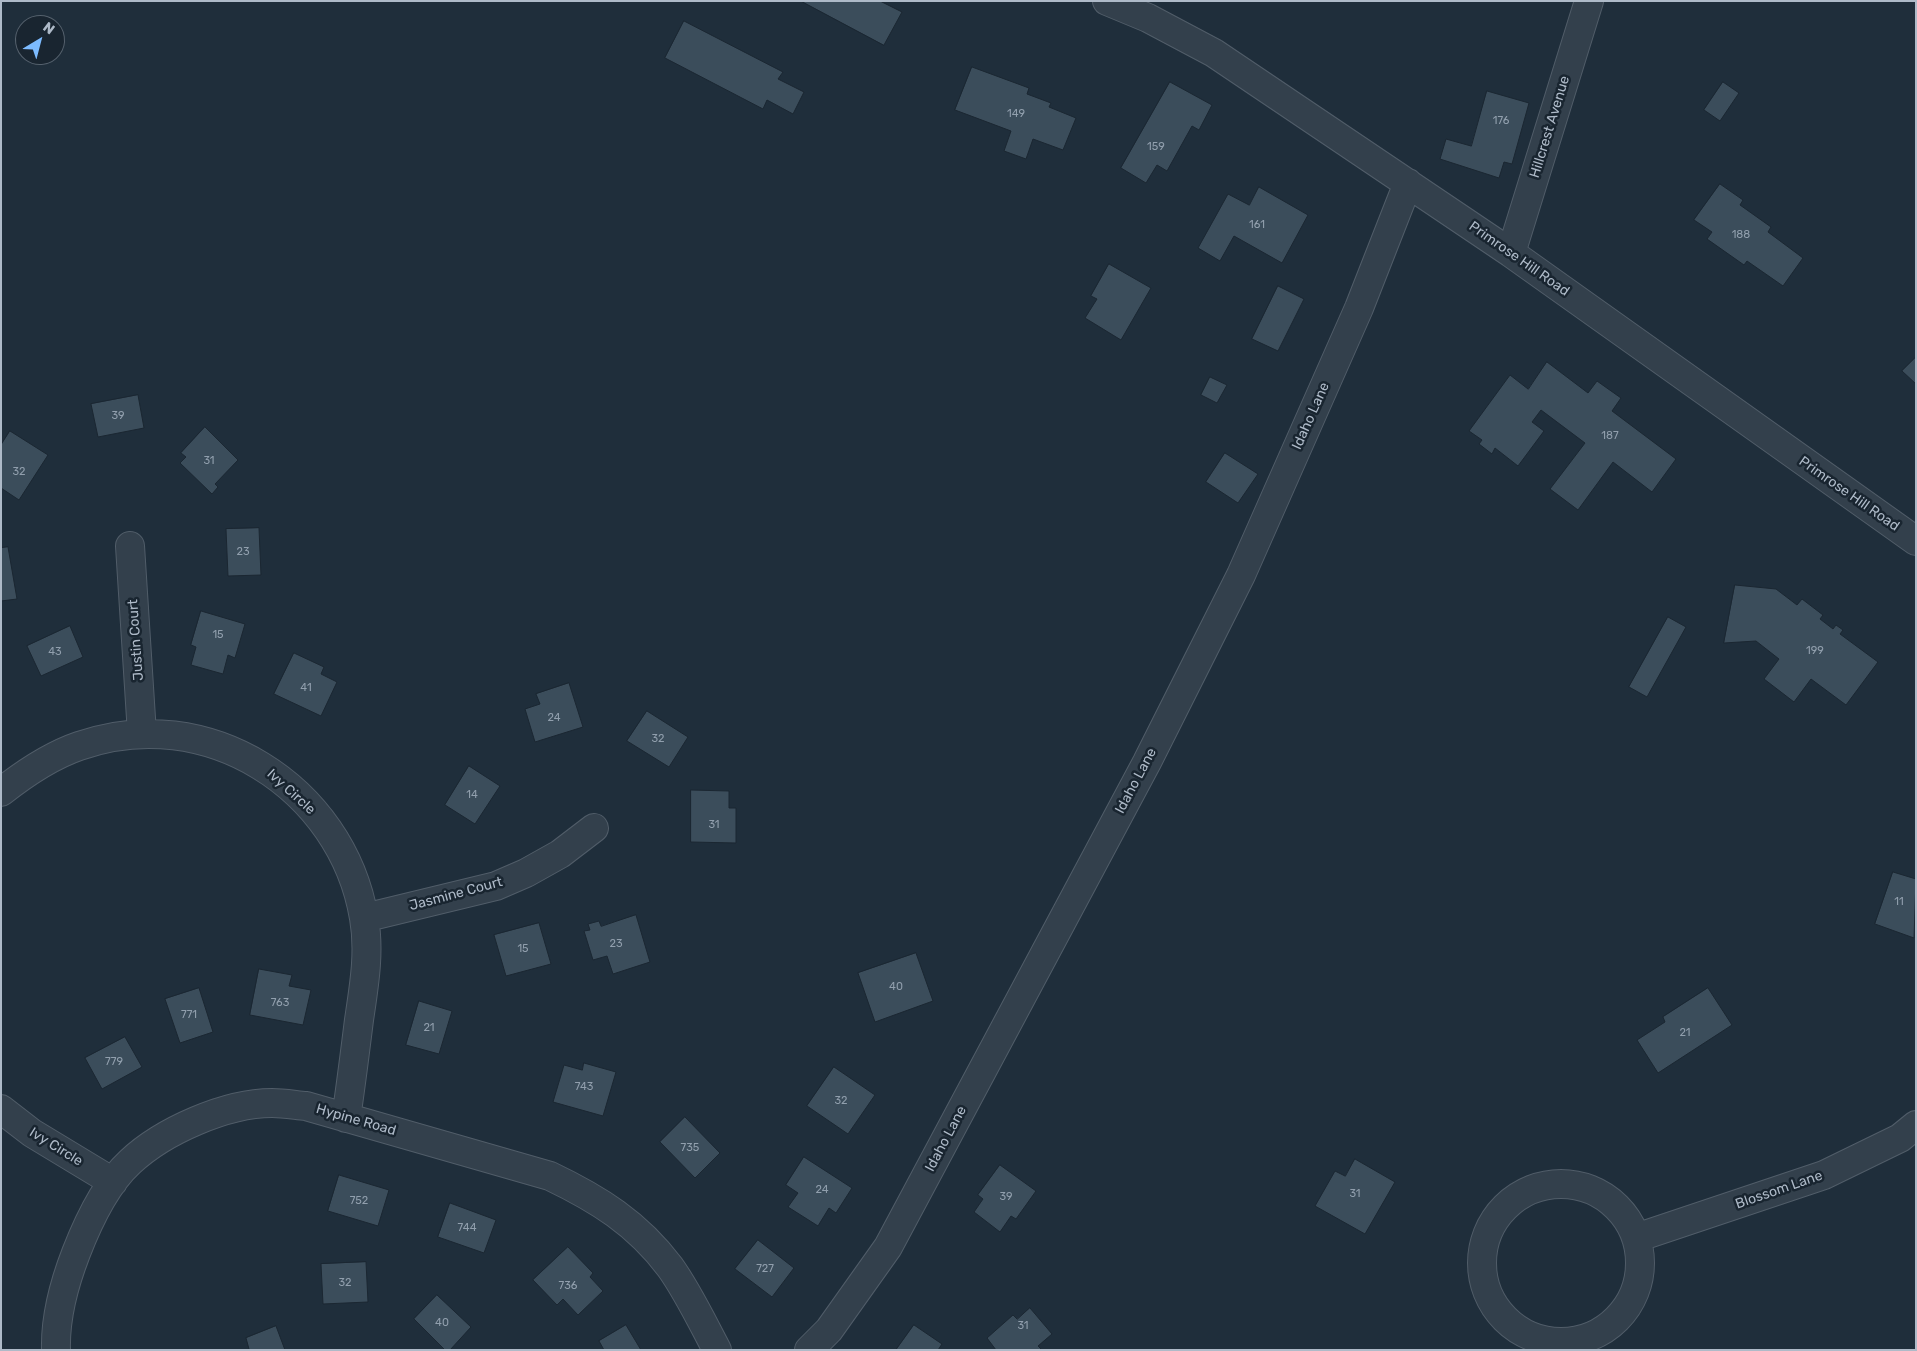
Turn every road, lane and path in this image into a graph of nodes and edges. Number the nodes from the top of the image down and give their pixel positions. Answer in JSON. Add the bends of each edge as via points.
{"nodes":[{"id":1,"x":1107,"y":1,"type":"edge"},
{"id":2,"x":1588,"y":1,"type":"edge"},
{"id":3,"x":1408,"y":183,"type":"junction"},
{"id":4,"x":1511,"y":253,"type":"junction"},
{"id":5,"x":1916,"y":541,"type":"edge"},
{"id":6,"x":130,"y":546,"type":"dead end"},
{"id":7,"x":142,"y":734,"type":"junction"},
{"id":8,"x":1,"y":792,"type":"edge"},
{"id":9,"x":594,"y":828,"type":"dead end"},
{"id":10,"x":364,"y":918,"type":"junction"},
{"id":11,"x":1,"y":1110,"type":"edge"},
{"id":12,"x":346,"y":1118,"type":"junction"},
{"id":13,"x":1916,"y":1125,"type":"edge"},
{"id":14,"x":113,"y":1182,"type":"junction"},
{"id":15,"x":1636,"y":1238,"type":"junction"},
{"id":16,"x":56,"y":1350,"type":"edge"},
{"id":17,"x":717,"y":1350,"type":"edge"},
{"id":18,"x":809,"y":1350,"type":"edge"}],
"edges":[{"from":1,"to":3,"type":"street","name":"Primrose Hill Road","via":[[1148,18],[1214,53]]},
{"from":2,"to":4,"type":"street","name":"Hillcrest Avenue"},
{"from":3,"to":4,"type":"street","name":"Primrose Hill Road"},
{"from":3,"to":18,"type":"street","name":"Idaho Lane","via":[[1359,308],[1241,575],[1147,762],[888,1247],[829,1330]]},
{"from":4,"to":5,"type":"street","name":"Primrose Hill Road"},
{"from":6,"to":7,"type":"street","name":"Justin Court"},
{"from":7,"to":8,"type":"street","name":"Ivy Circle","via":[[111,737],[50,757]]},
{"from":7,"to":10,"type":"street","name":"Ivy Circle","via":[[174,736],[212,744],[262,766],[288,784],[330,831],[357,887]]},
{"from":9,"to":10,"type":"street","name":"Jasmine Court","via":[[560,854],[496,886]]},
{"from":10,"to":12,"type":"street","name":"Ivy Circle","via":[[366,966]]},
{"from":11,"to":14,"type":"street","name":"Ivy Circle","via":[[32,1133]]},
{"from":12,"to":14,"type":"street","name":"Hypine Road","via":[[306,1106],[271,1102],[200,1118],[149,1147],[129,1162]]},
{"from":12,"to":17,"type":"street","name":"Hypine Road","via":[[550,1176],[615,1212],[643,1235],[670,1268]]},
{"from":13,"to":15,"type":"street","name":"Blossom Lane","via":[[1900,1138],[1824,1175]]},
{"from":14,"to":16,"type":"street","name":"Hypine Road","via":[[83,1234],[72,1264],[61,1301]]},
{"from":15,"to":15,"type":"street","via":[[1639,1273],[1628,1305],[1603,1330],[1587,1338],[1553,1342],[1520,1330],[1506,1320],[1492,1303],[1484,1282],[1481,1260],[1485,1239],[1495,1219],[1509,1203],[1528,1191],[1549,1185],[1571,1185],[1592,1191],[1611,1202],[1626,1219]]}]}
